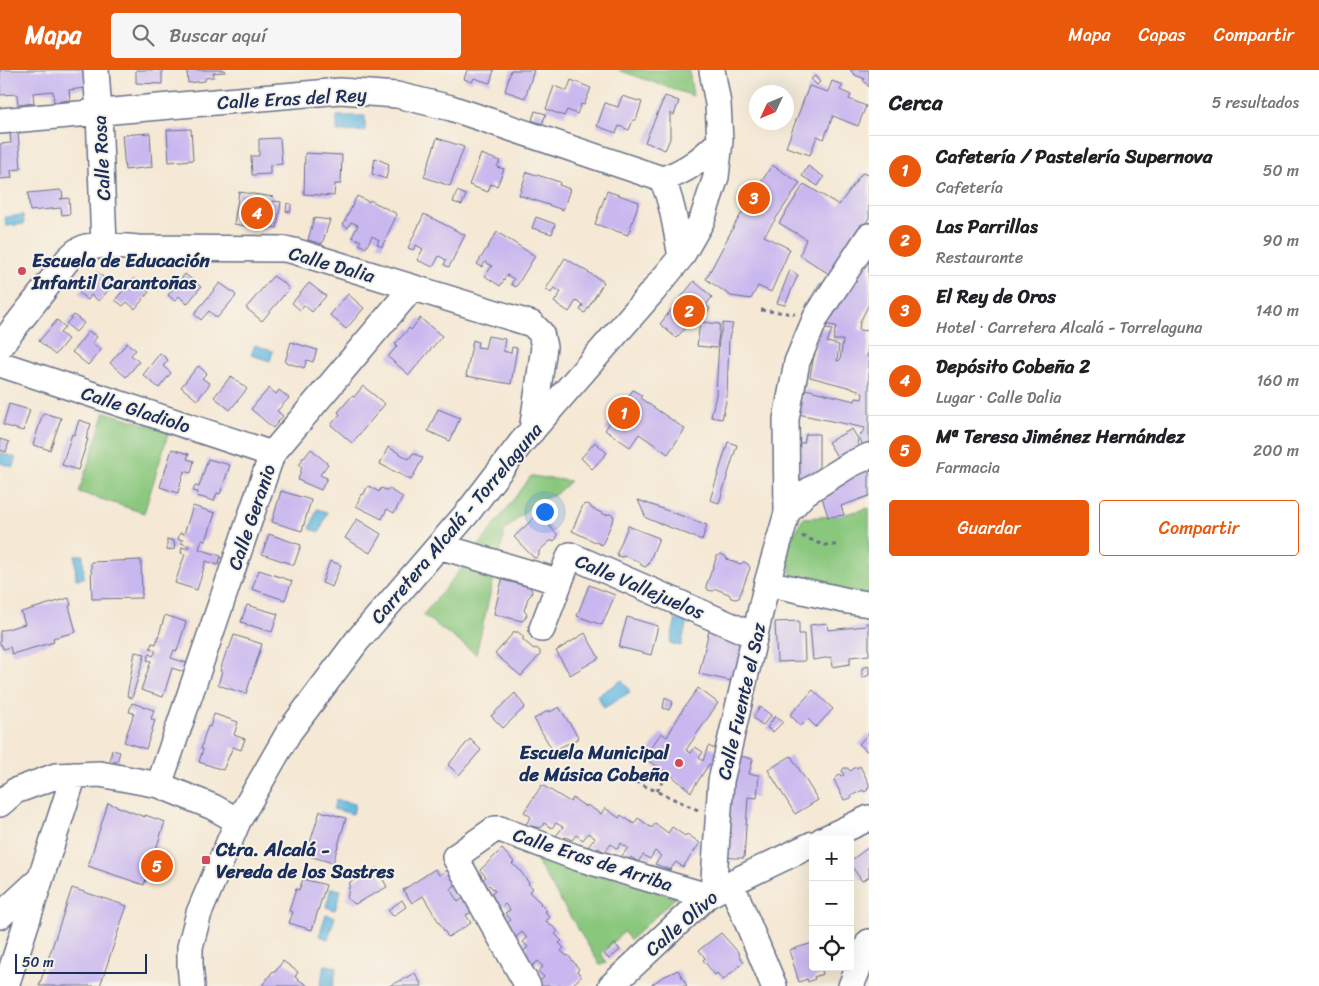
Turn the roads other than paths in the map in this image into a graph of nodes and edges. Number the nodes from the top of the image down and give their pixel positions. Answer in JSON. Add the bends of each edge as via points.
{"nodes":[{"id":1,"x":96,"y":70,"type":"edge"},
{"id":2,"x":712,"y":70,"type":"edge"},
{"id":3,"x":99,"y":113,"type":"junction"},
{"id":4,"x":0,"y":121,"type":"edge"},
{"id":5,"x":720,"y":141,"type":"junction"},
{"id":6,"x":662,"y":179,"type":"junction"},
{"id":7,"x":869,"y":236,"type":"edge"},
{"id":8,"x":104,"y":245,"type":"junction"},
{"id":9,"x":681,"y":257,"type":"junction"},
{"id":10,"x":412,"y":288,"type":"junction"},
{"id":11,"x":0,"y":346,"type":"edge"},
{"id":12,"x":0,"y":364,"type":"edge"},
{"id":13,"x":532,"y":431,"type":"junction"},
{"id":14,"x":272,"y":454,"type":"junction"},
{"id":15,"x":869,"y":456,"type":"edge"},
{"id":16,"x":785,"y":520,"type":"junction"},
{"id":17,"x":439,"y":546,"type":"junction"},
{"id":18,"x":560,"y":582,"type":"junction"},
{"id":19,"x":768,"y":583,"type":"junction"},
{"id":20,"x":869,"y":604,"type":"edge"},
{"id":21,"x":542,"y":629,"type":"dead end"},
{"id":22,"x":756,"y":636,"type":"junction"},
{"id":23,"x":74,"y":775,"type":"junction"},
{"id":24,"x":159,"y":785,"type":"junction"},
{"id":25,"x":0,"y":804,"type":"edge"},
{"id":26,"x":869,"y":818,"type":"edge"},
{"id":27,"x":238,"y":821,"type":"junction"},
{"id":28,"x":831,"y":836,"type":"edge"},
{"id":29,"x":809,"y":846,"type":"edge"},
{"id":30,"x":40,"y":878,"type":"junction"},
{"id":31,"x":717,"y":890,"type":"junction"},
{"id":32,"x":0,"y":916,"type":"edge"},
{"id":33,"x":869,"y":942,"type":"edge"},
{"id":34,"x":6,"y":986,"type":"edge"},
{"id":35,"x":192,"y":986,"type":"edge"},
{"id":36,"x":528,"y":986,"type":"edge"},
{"id":37,"x":611,"y":986,"type":"edge"},
{"id":38,"x":774,"y":986,"type":"edge"},
{"id":39,"x":851,"y":986,"type":"edge"}],
"edges":[{"from":1,"to":3,"type":"street","name":"Calle Rosa"},
{"from":2,"to":5,"type":"street","name":"Carretera Alcalá - Torrelaguna"},
{"from":3,"to":4,"type":"street","name":"Calle Eras del Rey"},
{"from":3,"to":6,"type":"street","name":"Calle Eras del Rey","via":[[340,91],[397,95],[451,108]]},
{"from":3,"to":8,"type":"street","name":"Calle Rosa"},
{"from":5,"to":6,"type":"street","via":[[694,165]]},
{"from":5,"to":9,"type":"street","name":"Carretera Alcalá - Torrelaguna","via":[[714,188],[702,220]]},
{"from":6,"to":9,"type":"street","via":[[675,221]]},
{"from":7,"to":16,"type":"street","via":[[816,317],[797,362],[786,419]]},
{"from":8,"to":10,"type":"street","name":"Calle Dalia","via":[[294,250]]},
{"from":8,"to":11,"type":"street","name":"Calle Dalia","via":[[81,249],[69,258]]},
{"from":9,"to":13,"type":"street","name":"Carretera Alcalá - Torrelaguna"},
{"from":10,"to":13,"type":"street","name":"Calle Dalia","via":[[525,320],[537,328],[544,347]]},
{"from":10,"to":14,"type":"street","name":"Calle Geranio"},
{"from":12,"to":14,"type":"street","name":"Calle Gladiolo"},
{"from":13,"to":17,"type":"street","name":"Carretera Alcalá - Torrelaguna"},
{"from":14,"to":24,"type":"street","name":"Calle Geranio"},
{"from":15,"to":16,"type":"street","via":[[805,493]]},
{"from":16,"to":19,"type":"street","name":"Calle Fuente el Saz"},
{"from":17,"to":18,"type":"street"},
{"from":17,"to":27,"type":"street","name":"Carretera Alcalá - Torrelaguna","via":[[357,641],[289,732]]},
{"from":18,"to":21,"type":"street","name":"Calle Vallejuelos"},
{"from":18,"to":22,"type":"street","name":"Calle Vallejuelos","via":[[570,555]]},
{"from":19,"to":20,"type":"street"},
{"from":19,"to":22,"type":"street","name":"Calle Fuente el Saz"},
{"from":22,"to":31,"type":"street","name":"Calle Fuente el Saz","via":[[721,781]]},
{"from":23,"to":24,"type":"street","via":[[100,774]]},
{"from":23,"to":25,"type":"street","via":[[56,776],[15,792]]},
{"from":23,"to":30,"type":"street"},
{"from":24,"to":27,"type":"street"},
{"from":26,"to":28,"type":"street"},
{"from":27,"to":35,"type":"street","name":"Carretera Alcalá - Torrelaguna","via":[[199,913],[190,947]]},
{"from":29,"to":31,"type":"street","name":"Calle Olivo"},
{"from":30,"to":32,"type":"street"},
{"from":30,"to":34,"type":"street"},
{"from":31,"to":36,"type":"street","name":"Calle Eras de Arriba","via":[[575,857],[500,828],[494,829],[455,857]]},
{"from":31,"to":37,"type":"street","name":"Calle Olivo"},
{"from":31,"to":38,"type":"street"},
{"from":33,"to":39,"type":"street"}]}
